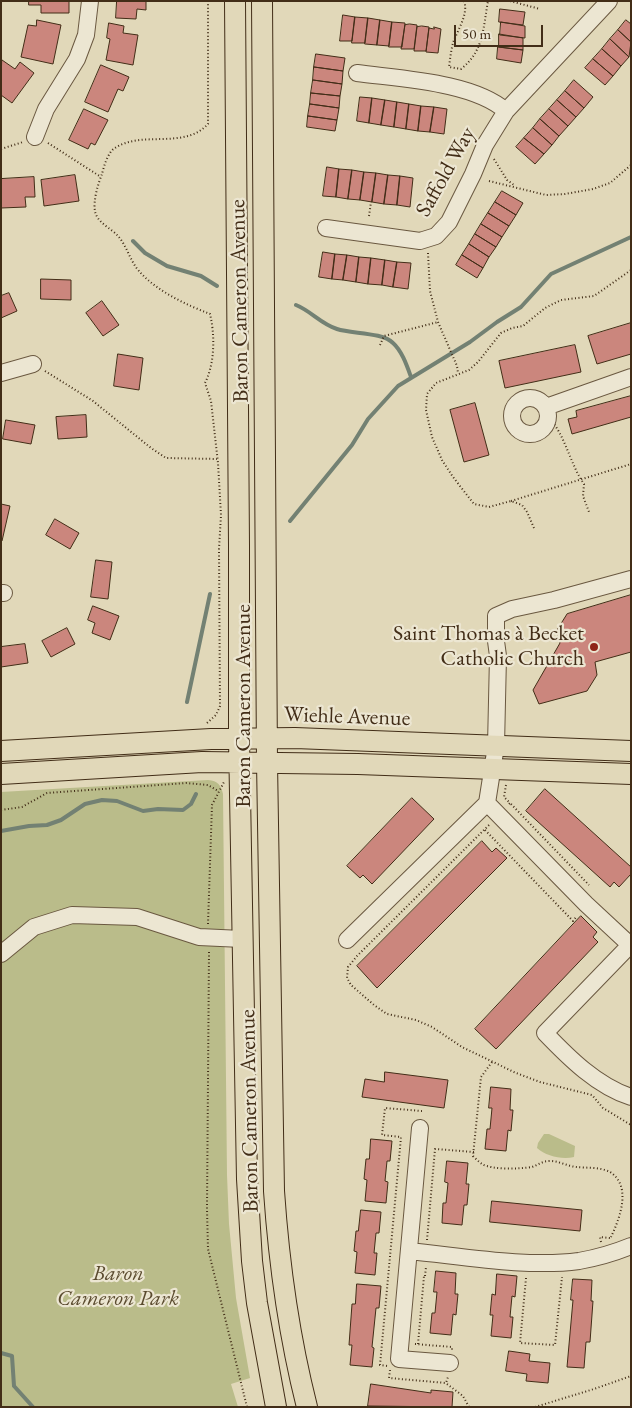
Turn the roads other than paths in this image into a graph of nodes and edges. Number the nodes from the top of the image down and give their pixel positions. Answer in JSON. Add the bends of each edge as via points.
{"nodes":[{"id":1,"x":90,"y":1,"type":"edge"},
{"id":2,"x":235,"y":1,"type":"edge"},
{"id":3,"x":262,"y":1,"type":"edge"},
{"id":4,"x":609,"y":1,"type":"edge"},
{"id":5,"x":357,"y":73,"type":"dead end"},
{"id":6,"x":506,"y":111,"type":"junction"},
{"id":7,"x":35,"y":137,"type":"road end"},
{"id":8,"x":326,"y":228,"type":"dead end"},
{"id":9,"x":34,"y":364,"type":"road end"},
{"id":10,"x":1,"y":373,"type":"edge"},
{"id":11,"x":631,"y":377,"type":"edge"},
{"id":12,"x":547,"y":412,"type":"road end"},
{"id":13,"x":631,"y":579,"type":"edge"},
{"id":14,"x":268,"y":738,"type":"junction"},
{"id":15,"x":239,"y":739,"type":"junction"},
{"id":16,"x":496,"y":746,"type":"junction"},
{"id":17,"x":1,"y":751,"type":"edge"},
{"id":18,"x":631,"y":751,"type":"edge"},
{"id":19,"x":239,"y":762,"type":"junction"},
{"id":20,"x":267,"y":762,"type":"junction"},
{"id":21,"x":493,"y":769,"type":"junction"},
{"id":22,"x":1,"y":774,"type":"edge"},
{"id":23,"x":631,"y":774,"type":"edge"},
{"id":24,"x":487,"y":803,"type":"junction"},
{"id":25,"x":242,"y":939,"type":"junction"},
{"id":26,"x":346,"y":940,"type":"dead end"},
{"id":27,"x":1,"y":954,"type":"edge"},
{"id":28,"x":631,"y":1097,"type":"edge"},
{"id":29,"x":420,"y":1128,"type":"dead end"},
{"id":30,"x":631,"y":1246,"type":"edge"},
{"id":31,"x":409,"y":1251,"type":"junction"},
{"id":32,"x":450,"y":1363,"type":"dead end"},
{"id":33,"x":276,"y":1407,"type":"edge"},
{"id":34,"x":307,"y":1407,"type":"edge"}],
"edges":[{"from":1,"to":7,"type":"street","via":[[86,34],[76,59],[46,108]]},
{"from":2,"to":15,"type":"main road","name":"Baron Cameron Avenue"},
{"from":3,"to":14,"type":"main road","name":"Baron Cameron Avenue"},
{"from":4,"to":6,"type":"street","name":"Saffold Way"},
{"from":5,"to":6,"type":"street","name":"Saffold Way","via":[[467,90]]},
{"from":6,"to":8,"type":"street","name":"Saffold Way","via":[[485,145],[449,222],[436,236],[420,241]]},
{"from":9,"to":10,"type":"street"},
{"from":11,"to":12,"type":"street"},
{"from":13,"to":16,"type":"street","via":[[512,609],[496,616]]},
{"from":14,"to":15,"type":"main road","name":"Wiehle Avenue"},
{"from":14,"to":16,"type":"main road","name":"Wiehle Avenue"},
{"from":14,"to":20,"type":"main road","name":"Baron Cameron Avenue"},
{"from":15,"to":17,"type":"main road","name":"Wiehle Avenue"},
{"from":15,"to":19,"type":"main road","name":"Baron Cameron Avenue"},
{"from":16,"to":18,"type":"main road","name":"Wiehle Avenue"},
{"from":16,"to":21,"type":"street"},
{"from":19,"to":20,"type":"main road","name":"Wiehle Avenue"},
{"from":19,"to":22,"type":"main road","name":"Wiehle Avenue"},
{"from":19,"to":25,"type":"main road","name":"Baron Cameron Avenue"},
{"from":20,"to":21,"type":"main road","name":"Wiehle Avenue"},
{"from":20,"to":34,"type":"main road","name":"Baron Cameron Avenue","via":[[275,1199],[287,1311]]},
{"from":21,"to":23,"type":"main road","name":"Wiehle Avenue"},
{"from":21,"to":24,"type":"street"},
{"from":24,"to":26,"type":"street"},
{"from":24,"to":28,"type":"street","via":[[504,809],[586,904],[630,945],[545,1032],[566,1056],[595,1078]]},
{"from":25,"to":27,"type":"street","via":[[199,937],[137,917],[72,915],[34,927]]},
{"from":25,"to":33,"type":"main road","name":"Baron Cameron Avenue","via":[[250,1226],[258,1304]]},
{"from":29,"to":31,"type":"street"},
{"from":30,"to":31,"type":"street","via":[[609,1246],[582,1260],[564,1262],[498,1260]]},
{"from":31,"to":32,"type":"street","via":[[399,1359]]}]}
